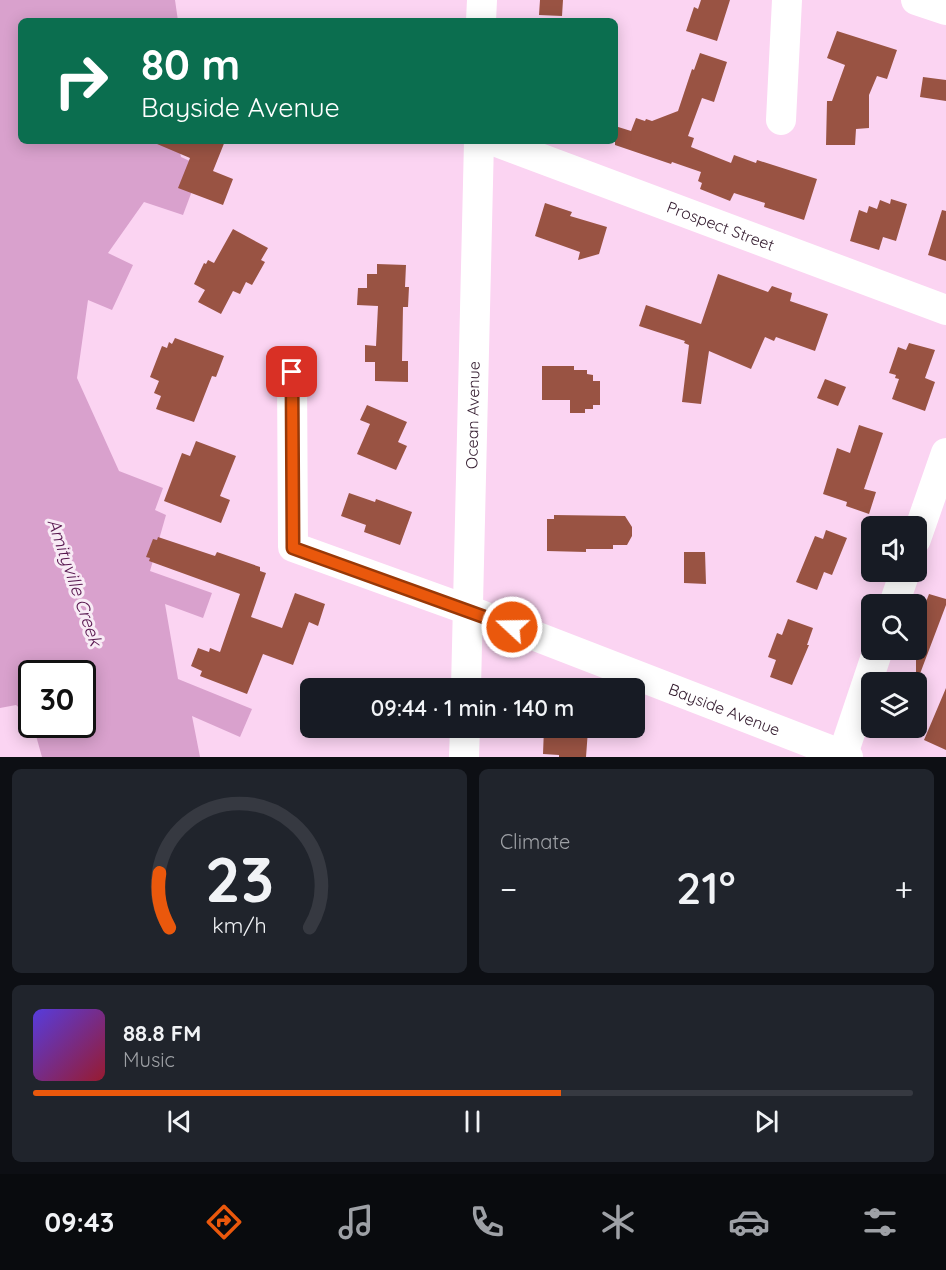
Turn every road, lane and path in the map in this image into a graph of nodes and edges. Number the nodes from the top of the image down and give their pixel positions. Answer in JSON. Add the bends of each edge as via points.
{"nodes":[{"id":1,"x":482,"y":0,"type":"edge"},
{"id":2,"x":787,"y":0,"type":"edge"},
{"id":3,"x":916,"y":0,"type":"edge"},
{"id":4,"x":946,"y":10,"type":"edge"},
{"id":5,"x":481,"y":18,"type":"edge"},
{"id":6,"x":780,"y":120,"type":"dead end"},
{"id":7,"x":479,"y":144,"type":"edge"},
{"id":8,"x":502,"y":144,"type":"edge"},
{"id":9,"x":946,"y":310,"type":"edge"},
{"id":10,"x":292,"y":372,"type":"dead end"},
{"id":11,"x":946,"y":453,"type":"edge"},
{"id":12,"x":924,"y":516,"type":"edge"},
{"id":13,"x":468,"y":610,"type":"junction"},
{"id":14,"x":875,"y":660,"type":"edge"},
{"id":15,"x":466,"y":678,"type":"edge"},
{"id":16,"x":465,"y":738,"type":"edge"},
{"id":17,"x":844,"y":756,"type":"edge"},
{"id":18,"x":465,"y":757,"type":"edge"}],
"edges":[{"from":1,"to":5,"type":"street"},
{"from":2,"to":6,"type":"street"},
{"from":3,"to":4,"type":"street"},
{"from":7,"to":13,"type":"street","name":"Ocean Avenue"},
{"from":8,"to":9,"type":"street","name":"Prospect Street"},
{"from":10,"to":13,"type":"street","name":"Bayside Avenue","via":[[293,548]]},
{"from":11,"to":12,"type":"street"},
{"from":13,"to":15,"type":"street","name":"Ocean Avenue"},
{"from":13,"to":17,"type":"street","name":"Bayside Avenue"},
{"from":14,"to":17,"type":"street"},
{"from":16,"to":18,"type":"street"}]}
